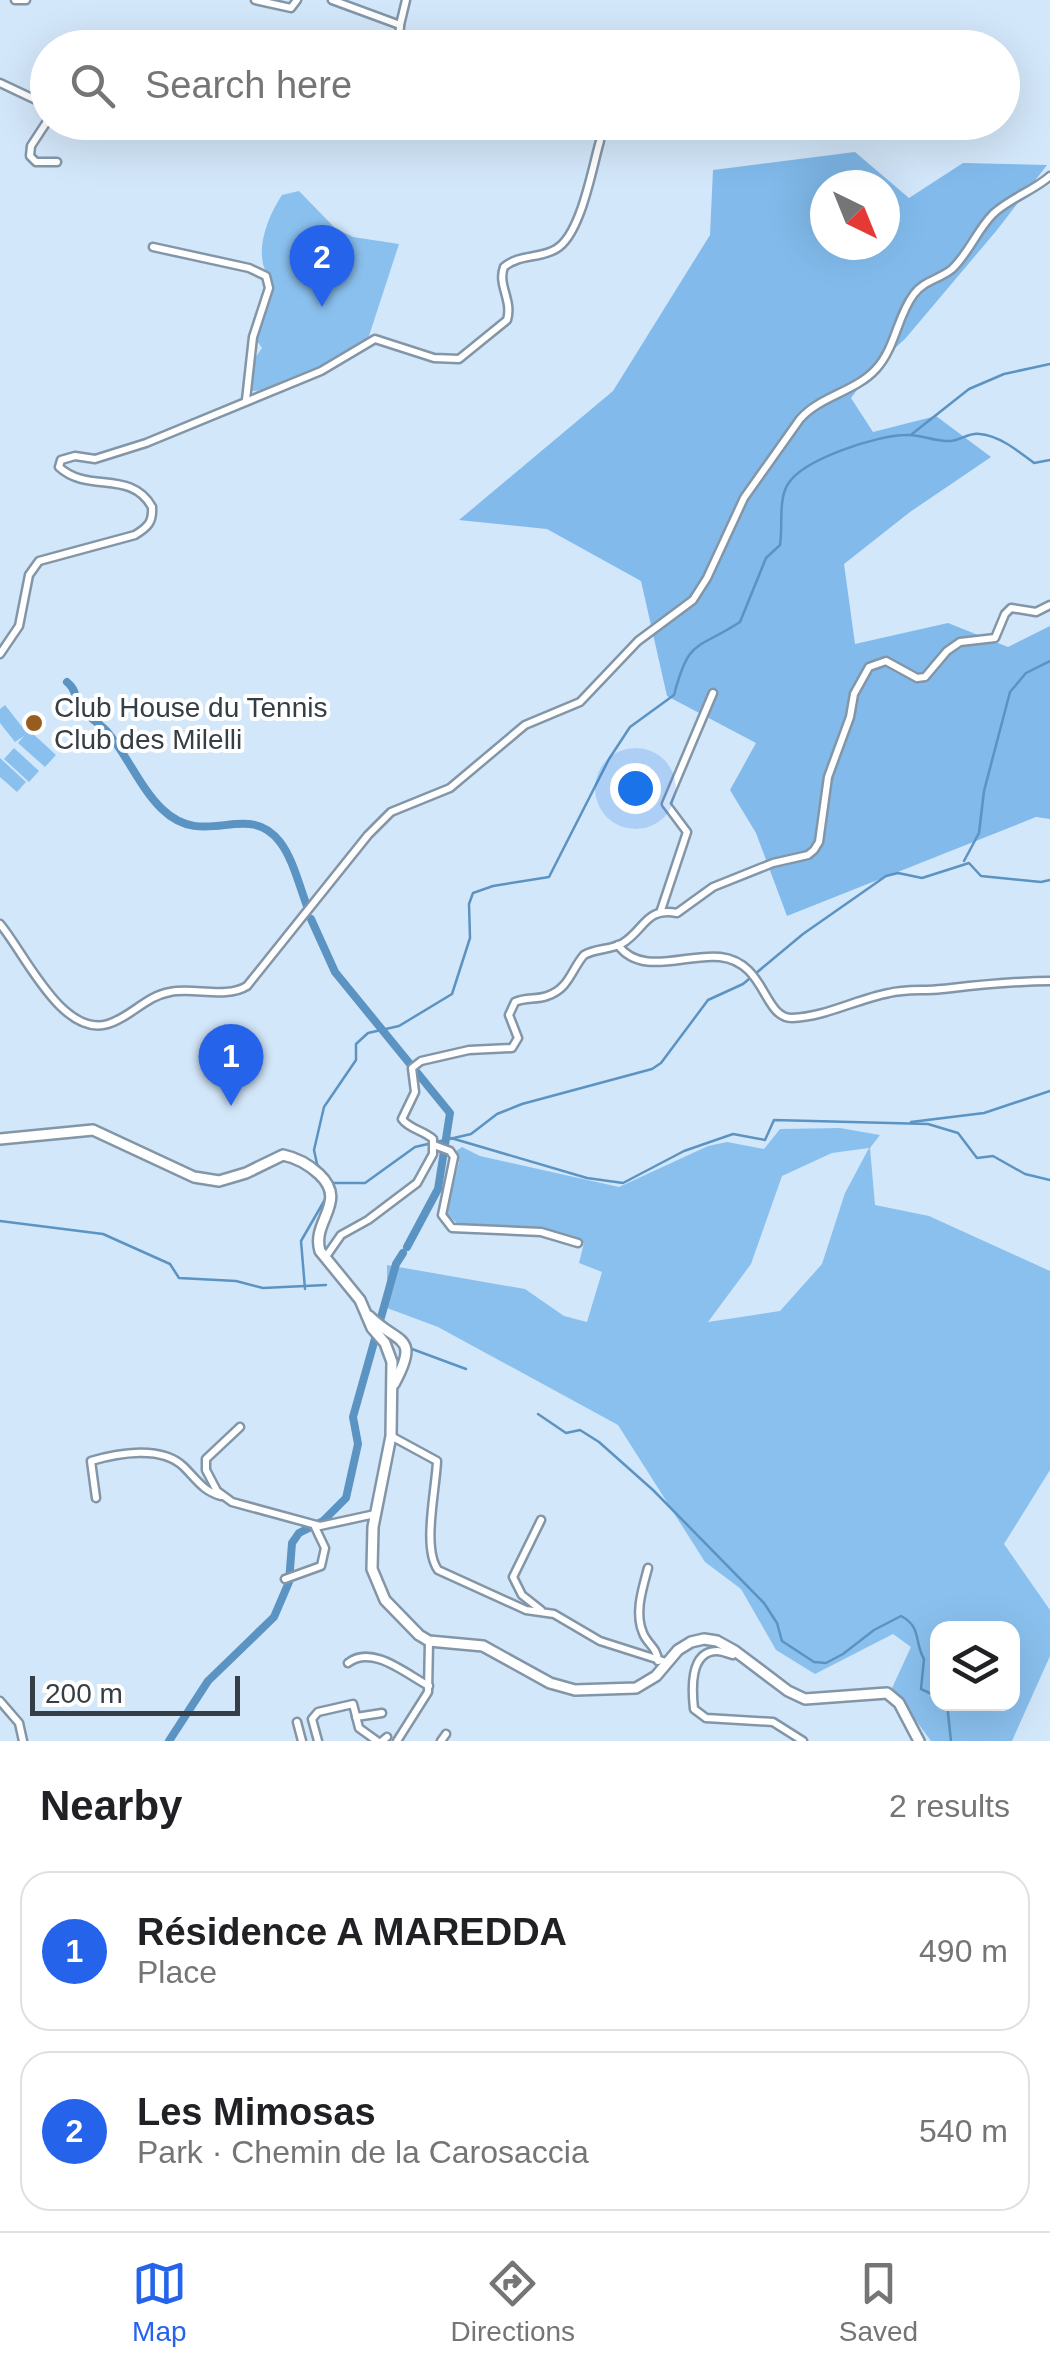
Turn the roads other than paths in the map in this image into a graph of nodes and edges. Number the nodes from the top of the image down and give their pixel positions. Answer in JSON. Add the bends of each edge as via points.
{"nodes":[{"id":1,"x":15,"y":0,"type":"edge"},
{"id":2,"x":26,"y":0,"type":"edge"},
{"id":3,"x":256,"y":0,"type":"edge"},
{"id":4,"x":297,"y":0,"type":"edge"},
{"id":5,"x":332,"y":0,"type":"edge"},
{"id":6,"x":406,"y":0,"type":"edge"},
{"id":7,"x":400,"y":26,"type":"junction"},
{"id":8,"x":400,"y":30,"type":"edge"},
{"id":9,"x":0,"y":82,"type":"edge"},
{"id":10,"x":30,"y":97,"type":"edge"},
{"id":11,"x":35,"y":140,"type":"edge"},
{"id":12,"x":600,"y":141,"type":"dead end"},
{"id":13,"x":57,"y":162,"type":"dead end"},
{"id":14,"x":1050,"y":176,"type":"edge"},
{"id":15,"x":153,"y":247,"type":"dead end"},
{"id":16,"x":246,"y":401,"type":"junction"},
{"id":17,"x":1050,"y":605,"type":"edge"},
{"id":18,"x":0,"y":654,"type":"edge"},
{"id":19,"x":713,"y":693,"type":"dead end"},
{"id":20,"x":662,"y":910,"type":"junction"},
{"id":21,"x":0,"y":924,"type":"edge"},
{"id":22,"x":618,"y":946,"type":"junction"},
{"id":23,"x":1050,"y":981,"type":"edge"},
{"id":24,"x":0,"y":1139,"type":"edge"},
{"id":25,"x":434,"y":1142,"type":"junction"},
{"id":26,"x":578,"y":1243,"type":"dead end"},
{"id":27,"x":324,"y":1259,"type":"junction"},
{"id":28,"x":364,"y":1310,"type":"junction"},
{"id":29,"x":398,"y":1335,"type":"junction"},
{"id":30,"x":385,"y":1343,"type":"junction"},
{"id":31,"x":394,"y":1386,"type":"junction"},
{"id":32,"x":240,"y":1427,"type":"dead end"},
{"id":33,"x":391,"y":1436,"type":"junction"},
{"id":34,"x":222,"y":1497,"type":"junction"},
{"id":35,"x":96,"y":1498,"type":"dead end"},
{"id":36,"x":376,"y":1514,"type":"junction"},
{"id":37,"x":541,"y":1520,"type":"dead end"},
{"id":38,"x":315,"y":1526,"type":"junction"},
{"id":39,"x":648,"y":1568,"type":"dead end"},
{"id":40,"x":289,"y":1578,"type":"dead end"},
{"id":41,"x":542,"y":1611,"type":"junction"},
{"id":42,"x":429,"y":1641,"type":"junction"},
{"id":43,"x":735,"y":1651,"type":"junction"},
{"id":44,"x":662,"y":1662,"type":"junction"},
{"id":45,"x":348,"y":1663,"type":"dead end"},
{"id":46,"x":429,"y":1686,"type":"junction"},
{"id":47,"x":0,"y":1701,"type":"edge"},
{"id":48,"x":382,"y":1713,"type":"dead end"},
{"id":49,"x":356,"y":1717,"type":"junction"},
{"id":50,"x":297,"y":1722,"type":"dead end"},
{"id":51,"x":382,"y":1740,"type":"edge"},
{"id":52,"x":23,"y":1741,"type":"edge"},
{"id":53,"x":302,"y":1741,"type":"edge"},
{"id":54,"x":318,"y":1741,"type":"edge"},
{"id":55,"x":397,"y":1741,"type":"edge"},
{"id":56,"x":803,"y":1741,"type":"edge"},
{"id":57,"x":919,"y":1741,"type":"edge"}],
"edges":[{"from":1,"to":2,"type":"street"},
{"from":3,"to":4,"type":"street","via":[[285,8]]},
{"from":5,"to":7,"type":"street"},
{"from":6,"to":7,"type":"street"},
{"from":7,"to":8,"type":"street"},
{"from":9,"to":10,"type":"street"},
{"from":11,"to":13,"type":"street","via":[[30,156],[36,162]]},
{"from":12,"to":16,"type":"street","via":[[567,240],[504,267],[508,320],[459,358],[376,340]]},
{"from":14,"to":21,"type":"street","via":[[991,216],[958,262],[913,294],[878,367],[808,410],[744,498],[693,600],[638,640],[580,702],[525,725],[450,788],[381,821],[246,986],[234,992],[172,992],[98,1026],[83,1022],[42,986]]},
{"from":15,"to":16,"type":"street","via":[[266,276]]},
{"from":16,"to":18,"type":"street","via":[[114,456],[61,460],[64,472],[80,478],[134,486],[152,507],[153,520],[135,534],[39,561],[29,575],[19,626]]},
{"from":17,"to":20,"type":"street","via":[[1036,612],[1011,608],[996,638],[960,642],[926,677],[886,661],[869,667],[828,777],[814,850],[714,887],[676,913]]},
{"from":19,"to":20,"type":"street","via":[[666,804],[687,832]]},
{"from":20,"to":22,"type":"street"},
{"from":22,"to":23,"type":"street","via":[[650,963],[721,957],[741,962],[778,1013],[791,1018],[902,990]]},
{"from":22,"to":25,"type":"street","via":[[584,955],[569,982],[547,996],[515,1002],[510,1015],[518,1038],[512,1048],[470,1050],[412,1068],[413,1099],[402,1119]]},
{"from":24,"to":27,"type":"street","via":[[93,1130],[218,1181],[283,1155],[294,1157],[330,1186],[317,1242]]},
{"from":25,"to":26,"type":"street","via":[[454,1156],[442,1215],[452,1228],[541,1232]]},
{"from":25,"to":27,"type":"street","via":[[417,1183],[340,1234]]},
{"from":27,"to":28,"type":"street"},
{"from":28,"to":29,"type":"street"},
{"from":28,"to":30,"type":"street"},
{"from":29,"to":30,"type":"street"},
{"from":29,"to":31,"type":"street","via":[[407,1353]]},
{"from":30,"to":31,"type":"street"},
{"from":31,"to":33,"type":"street"},
{"from":32,"to":34,"type":"street","via":[[206,1459]]},
{"from":33,"to":36,"type":"street"},
{"from":33,"to":41,"type":"street","via":[[436,1461],[431,1548],[438,1570]]},
{"from":34,"to":35,"type":"street","via":[[161,1453],[91,1461]]},
{"from":34,"to":38,"type":"street"},
{"from":36,"to":38,"type":"street"},
{"from":36,"to":42,"type":"street","via":[[376,1586]]},
{"from":37,"to":41,"type":"street","via":[[514,1576],[522,1595]]},
{"from":38,"to":40,"type":"street","via":[[325,1548],[321,1566]]},
{"from":39,"to":44,"type":"street","via":[[640,1619]]},
{"from":41,"to":44,"type":"street"},
{"from":42,"to":44,"type":"street","via":[[483,1646],[575,1690],[636,1688],[656,1676]]},
{"from":42,"to":46,"type":"street"},
{"from":43,"to":44,"type":"street","via":[[704,1639]]},
{"from":43,"to":56,"type":"street","via":[[710,1652],[697,1665],[694,1709],[706,1718],[774,1722]]},
{"from":43,"to":57,"type":"street","via":[[805,1699],[886,1692]]},
{"from":45,"to":46,"type":"street","via":[[370,1655]]},
{"from":46,"to":55,"type":"street"},
{"from":47,"to":52,"type":"street","via":[[19,1723]]},
{"from":48,"to":49,"type":"street"},
{"from":49,"to":51,"type":"street","via":[[359,1728]]},
{"from":49,"to":54,"type":"street","via":[[353,1704],[318,1712],[312,1718]]},
{"from":50,"to":53,"type":"street"}]}
